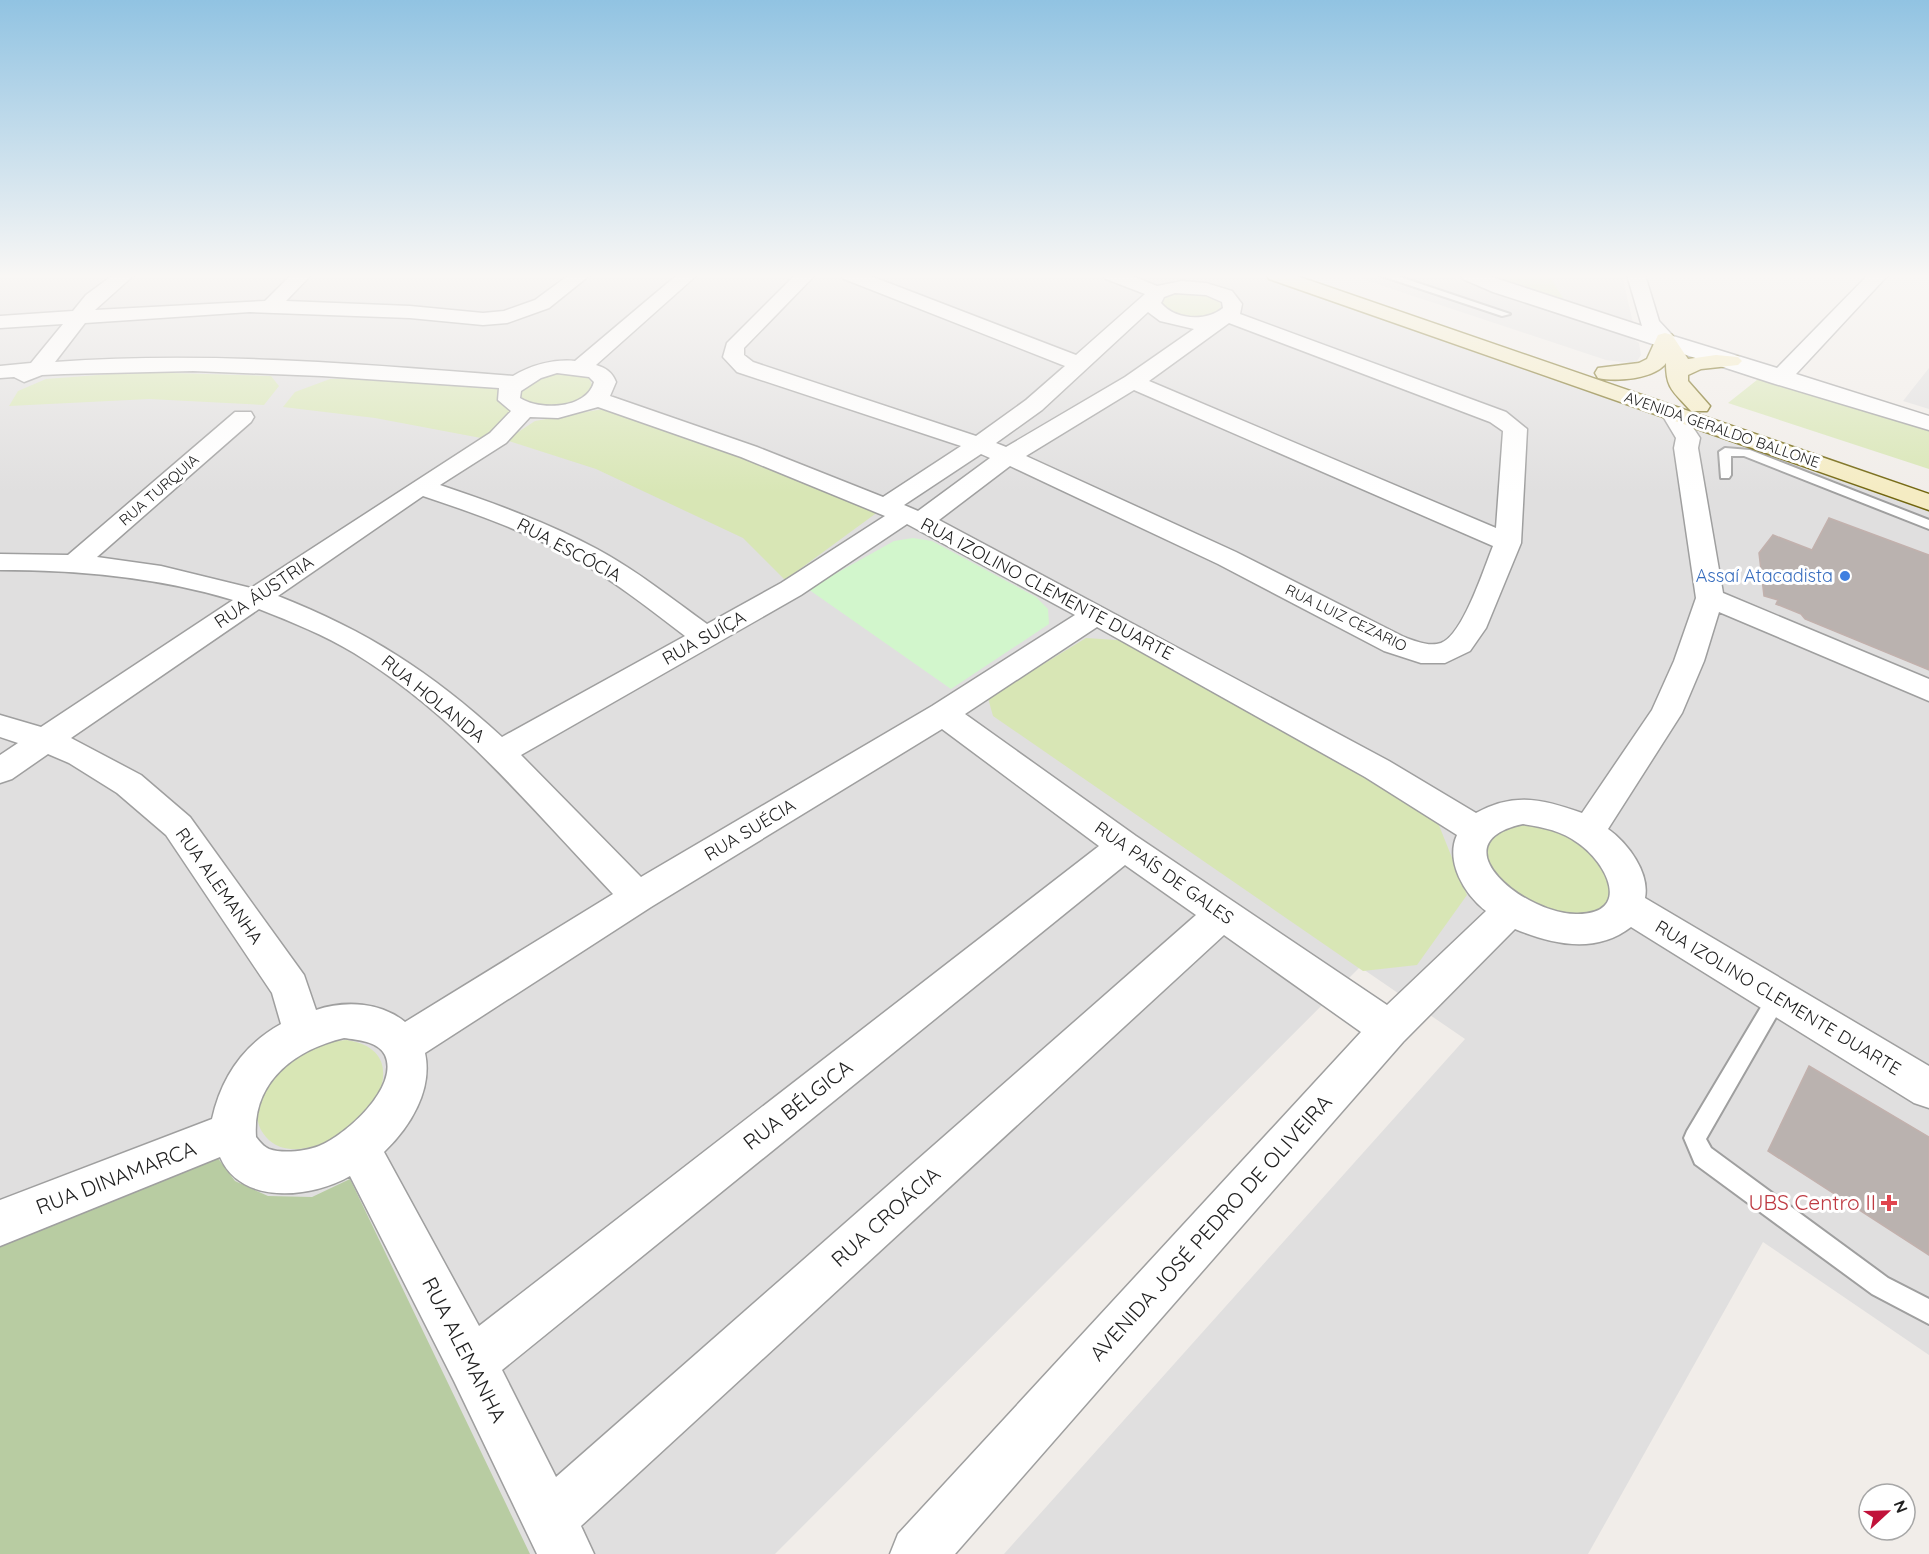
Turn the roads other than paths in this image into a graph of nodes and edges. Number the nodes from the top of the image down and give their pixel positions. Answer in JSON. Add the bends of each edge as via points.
{"nodes":[{"id":1,"x":25,"y":348,"type":"edge"},
{"id":2,"x":55,"y":348,"type":"edge"},
{"id":3,"x":604,"y":348,"type":"edge"},
{"id":4,"x":734,"y":348,"type":"edge"},
{"id":5,"x":1037,"y":348,"type":"edge"},
{"id":6,"x":1095,"y":348,"type":"edge"},
{"id":7,"x":1182,"y":348,"type":"edge"},
{"id":8,"x":1307,"y":348,"type":"edge"},
{"id":9,"x":1484,"y":348,"type":"edge"},
{"id":10,"x":1528,"y":348,"type":"edge"},
{"id":11,"x":1662,"y":348,"type":"edge"},
{"id":12,"x":1671,"y":348,"type":"edge"},
{"id":13,"x":1689,"y":348,"type":"edge"},
{"id":14,"x":1810,"y":348,"type":"edge"},
{"id":15,"x":1731,"y":362,"type":"junction"},
{"id":16,"x":1077,"y":363,"type":"junction"},
{"id":17,"x":581,"y":367,"type":"junction"},
{"id":18,"x":38,"y":369,"type":"junction"},
{"id":19,"x":1606,"y":374,"type":"junction"},
{"id":20,"x":1676,"y":375,"type":"junction"},
{"id":21,"x":1780,"y":378,"type":"junction"},
{"id":22,"x":1,"y":381,"type":"edge"},
{"id":23,"x":1133,"y":382,"type":"junction"},
{"id":24,"x":515,"y":383,"type":"junction"},
{"id":25,"x":595,"y":398,"type":"junction"},
{"id":26,"x":1699,"y":405,"type":"junction"},
{"id":27,"x":525,"y":410,"type":"junction"},
{"id":28,"x":1672,"y":413,"type":"junction"},
{"id":29,"x":243,"y":417,"type":"dead end"},
{"id":30,"x":1929,"y":423,"type":"edge"},
{"id":31,"x":1724,"y":431,"type":"junction"},
{"id":32,"x":1688,"y":438,"type":"junction"},
{"id":33,"x":978,"y":444,"type":"junction"},
{"id":34,"x":1007,"y":458,"type":"junction"},
{"id":35,"x":1725,"y":475,"type":"dead end"},
{"id":36,"x":1929,"y":485,"type":"edge"},
{"id":37,"x":420,"y":487,"type":"junction"},
{"id":38,"x":1929,"y":502,"type":"edge"},
{"id":39,"x":904,"y":513,"type":"junction"},
{"id":40,"x":1929,"y":525,"type":"edge"},
{"id":41,"x":1508,"y":543,"type":"junction"},
{"id":42,"x":0,"y":562,"type":"edge"},
{"id":43,"x":74,"y":564,"type":"junction"},
{"id":44,"x":255,"y":598,"type":"junction"},
{"id":45,"x":1710,"y":598,"type":"junction"},
{"id":46,"x":1097,"y":614,"type":"junction"},
{"id":47,"x":705,"y":637,"type":"junction"},
{"id":48,"x":1929,"y":691,"type":"edge"},
{"id":49,"x":943,"y":714,"type":"junction"},
{"id":50,"x":0,"y":726,"type":"edge"},
{"id":51,"x":45,"y":740,"type":"junction"},
{"id":52,"x":498,"y":754,"type":"junction"},
{"id":53,"x":0,"y":771,"type":"edge"},
{"id":54,"x":1476,"y":830,"type":"junction"},
{"id":55,"x":1588,"y":832,"type":"junction"},
{"id":56,"x":1124,"y":846,"type":"junction"},
{"id":57,"x":638,"y":897,"type":"junction"},
{"id":58,"x":1627,"y":906,"type":"junction"},
{"id":59,"x":1511,"y":910,"type":"junction"},
{"id":60,"x":1223,"y":915,"type":"junction"},
{"id":61,"x":1778,"y":998,"type":"junction"},
{"id":62,"x":1389,"y":1029,"type":"junction"},
{"id":63,"x":303,"y":1032,"type":"junction"},
{"id":64,"x":403,"y":1045,"type":"junction"},
{"id":65,"x":1929,"y":1089,"type":"edge"},
{"id":66,"x":232,"y":1132,"type":"junction"},
{"id":67,"x":358,"y":1149,"type":"junction"},
{"id":68,"x":0,"y":1223,"type":"edge"},
{"id":69,"x":1929,"y":1312,"type":"edge"},
{"id":70,"x":472,"y":1363,"type":"junction"},
{"id":71,"x":557,"y":1536,"type":"edge"},
{"id":72,"x":918,"y":1554,"type":"edge"}],
"edges":[{"from":1,"to":22,"type":"street"},
{"from":2,"to":18,"type":"street"},
{"from":3,"to":17,"type":"street"},
{"from":4,"to":33,"type":"street","name":"RUA LUIZ CEZARIO","via":[[734,357],[745,368]]},
{"from":5,"to":16,"type":"street"},
{"from":6,"to":16,"type":"street"},
{"from":7,"to":23,"type":"street"},
{"from":8,"to":41,"type":"street","name":"RUA LUIZ CEZARIO","via":[[1509,423],[1515,429]]},
{"from":9,"to":28,"type":"street","name":"AVENIDA GERALDO BALLONE"},
{"from":10,"to":19,"type":"street","name":"AVENIDA GERALDO BALLONE"},
{"from":11,"to":19,"type":"street","via":[[1656,363],[1644,369]]},
{"from":12,"to":20,"type":"street","via":[[1677,356]]},
{"from":13,"to":15,"type":"street"},
{"from":14,"to":21,"type":"street"},
{"from":15,"to":20,"type":"street","via":[[1689,365]]},
{"from":15,"to":21,"type":"street"},
{"from":16,"to":33,"type":"street","via":[[1034,405]]},
{"from":17,"to":24,"type":"street","via":[[545,369]]},
{"from":17,"to":25,"type":"street","via":[[601,376],[603,391]]},
{"from":18,"to":22,"type":"street"},
{"from":18,"to":24,"type":"street","via":[[197,364]]},
{"from":19,"to":26,"type":"street","name":"AVENIDA GERALDO BALLONE"},
{"from":20,"to":26,"type":"street","via":[[1680,387]]},
{"from":21,"to":30,"type":"street"},
{"from":23,"to":34,"type":"street"},
{"from":23,"to":41,"type":"street"},
{"from":24,"to":27,"type":"street","via":[[508,393],[509,400]]},
{"from":25,"to":27,"type":"street","via":[[569,409]]},
{"from":25,"to":39,"type":"street","name":"RUA IZOLINO CLEMENTE DUARTE","via":[[749,452]]},
{"from":26,"to":36,"type":"street","name":"AVENIDA GERALDO BALLONE"},
{"from":27,"to":37,"type":"street","name":"RUA ÁUSTRIA","via":[[498,438]]},
{"from":28,"to":31,"type":"street","name":"AVENIDA GERALDO BALLONE"},
{"from":28,"to":32,"type":"street"},
{"from":29,"to":43,"type":"street","name":"RUA TURQUIA"},
{"from":31,"to":32,"type":"street"},
{"from":31,"to":38,"type":"street","name":"AVENIDA GERALDO BALLONE"},
{"from":32,"to":45,"type":"street","via":[[1686,448]]},
{"from":33,"to":34,"type":"street","name":"RUA LUIZ CEZARIO"},
{"from":33,"to":39,"type":"street"},
{"from":34,"to":39,"type":"street"},
{"from":34,"to":41,"type":"street","name":"RUA LUIZ CEZARIO","via":[[1068,482],[1394,644],[1421,653],[1445,653],[1460,644],[1472,628]]},
{"from":35,"to":40,"type":"lane","via":[[1725,452],[1746,453]]},
{"from":37,"to":44,"type":"street","name":"RUA ÁUSTRIA"},
{"from":37,"to":47,"type":"street","name":"RUA ESCÓCIA","via":[[549,536],[610,568]]},
{"from":39,"to":46,"type":"street","name":"RUA IZOLINO CLEMENTE DUARTE"},
{"from":39,"to":47,"type":"street","name":"RUA SUÍÇA","via":[[791,589]]},
{"from":42,"to":43,"type":"street","name":"RUA HOLANDA"},
{"from":43,"to":44,"type":"street","name":"RUA HOLANDA","via":[[142,571]]},
{"from":44,"to":51,"type":"street","name":"RUA ÁUSTRIA"},
{"from":44,"to":52,"type":"street","name":"RUA HOLANDA","via":[[320,623],[373,651],[446,706]]},
{"from":45,"to":48,"type":"street"},
{"from":45,"to":55,"type":"street","via":[[1666,713]]},
{"from":46,"to":49,"type":"street","name":"RUA SUÉCIA"},
{"from":46,"to":54,"type":"street","name":"RUA IZOLINO CLEMENTE DUARTE","via":[[1377,769]]},
{"from":47,"to":52,"type":"street","name":"RUA SUÍÇA"},
{"from":49,"to":56,"type":"street","name":"RUA PAÍS DE GALES"},
{"from":49,"to":57,"type":"street","name":"RUA SUÉCIA"},
{"from":50,"to":51,"type":"street","name":"RUA ALEMANHA"},
{"from":51,"to":53,"type":"street","name":"RUA ÁUSTRIA"},
{"from":51,"to":63,"type":"street","name":"RUA ALEMANHA","via":[[129,784],[178,826],[290,987]]},
{"from":52,"to":57,"type":"street","name":"RUA HOLANDA"},
{"from":54,"to":55,"type":"street","via":[[1488,819],[1523,811],[1567,821]]},
{"from":54,"to":59,"type":"street","via":[[1470,844],[1470,860],[1492,895]]},
{"from":55,"to":58,"type":"street","via":[[1609,849],[1623,868],[1630,888]]},
{"from":56,"to":60,"type":"street","name":"RUA PAÍS DE GALES"},
{"from":56,"to":70,"type":"street","name":"RUA BÉLGICA"},
{"from":57,"to":64,"type":"street","name":"RUA SUÉCIA"},
{"from":58,"to":59,"type":"street","via":[[1617,919],[1581,930],[1533,922]]},
{"from":58,"to":61,"type":"street","name":"RUA IZOLINO CLEMENTE DUARTE"},
{"from":59,"to":62,"type":"street","name":"AVENIDA JOSÉ PEDRO DE OLIVEIRA"},
{"from":60,"to":62,"type":"street","name":"RUA PAÍS DE GALES"},
{"from":60,"to":71,"type":"street","name":"RUA CROÁCIA"},
{"from":61,"to":65,"type":"street","name":"RUA IZOLINO CLEMENTE DUARTE"},
{"from":61,"to":69,"type":"lane","via":[[1695,1138],[1703,1155],[1880,1286]]},
{"from":62,"to":72,"type":"street","name":"AVENIDA JOSÉ PEDRO DE OLIVEIRA"},
{"from":63,"to":64,"type":"street","via":[[345,1020],[363,1020],[394,1033]]},
{"from":63,"to":66,"type":"street","via":[[280,1046],[248,1080],[233,1110]]},
{"from":64,"to":67,"type":"street","via":[[409,1063],[397,1107],[381,1129]]},
{"from":66,"to":67,"type":"street","via":[[236,1147],[246,1160],[276,1173],[317,1169]]},
{"from":66,"to":68,"type":"street","name":"RUA DINAMARCA"},
{"from":67,"to":70,"type":"street","name":"RUA ALEMANHA"},
{"from":70,"to":71,"type":"street","name":"RUA ALEMANHA"}]}
